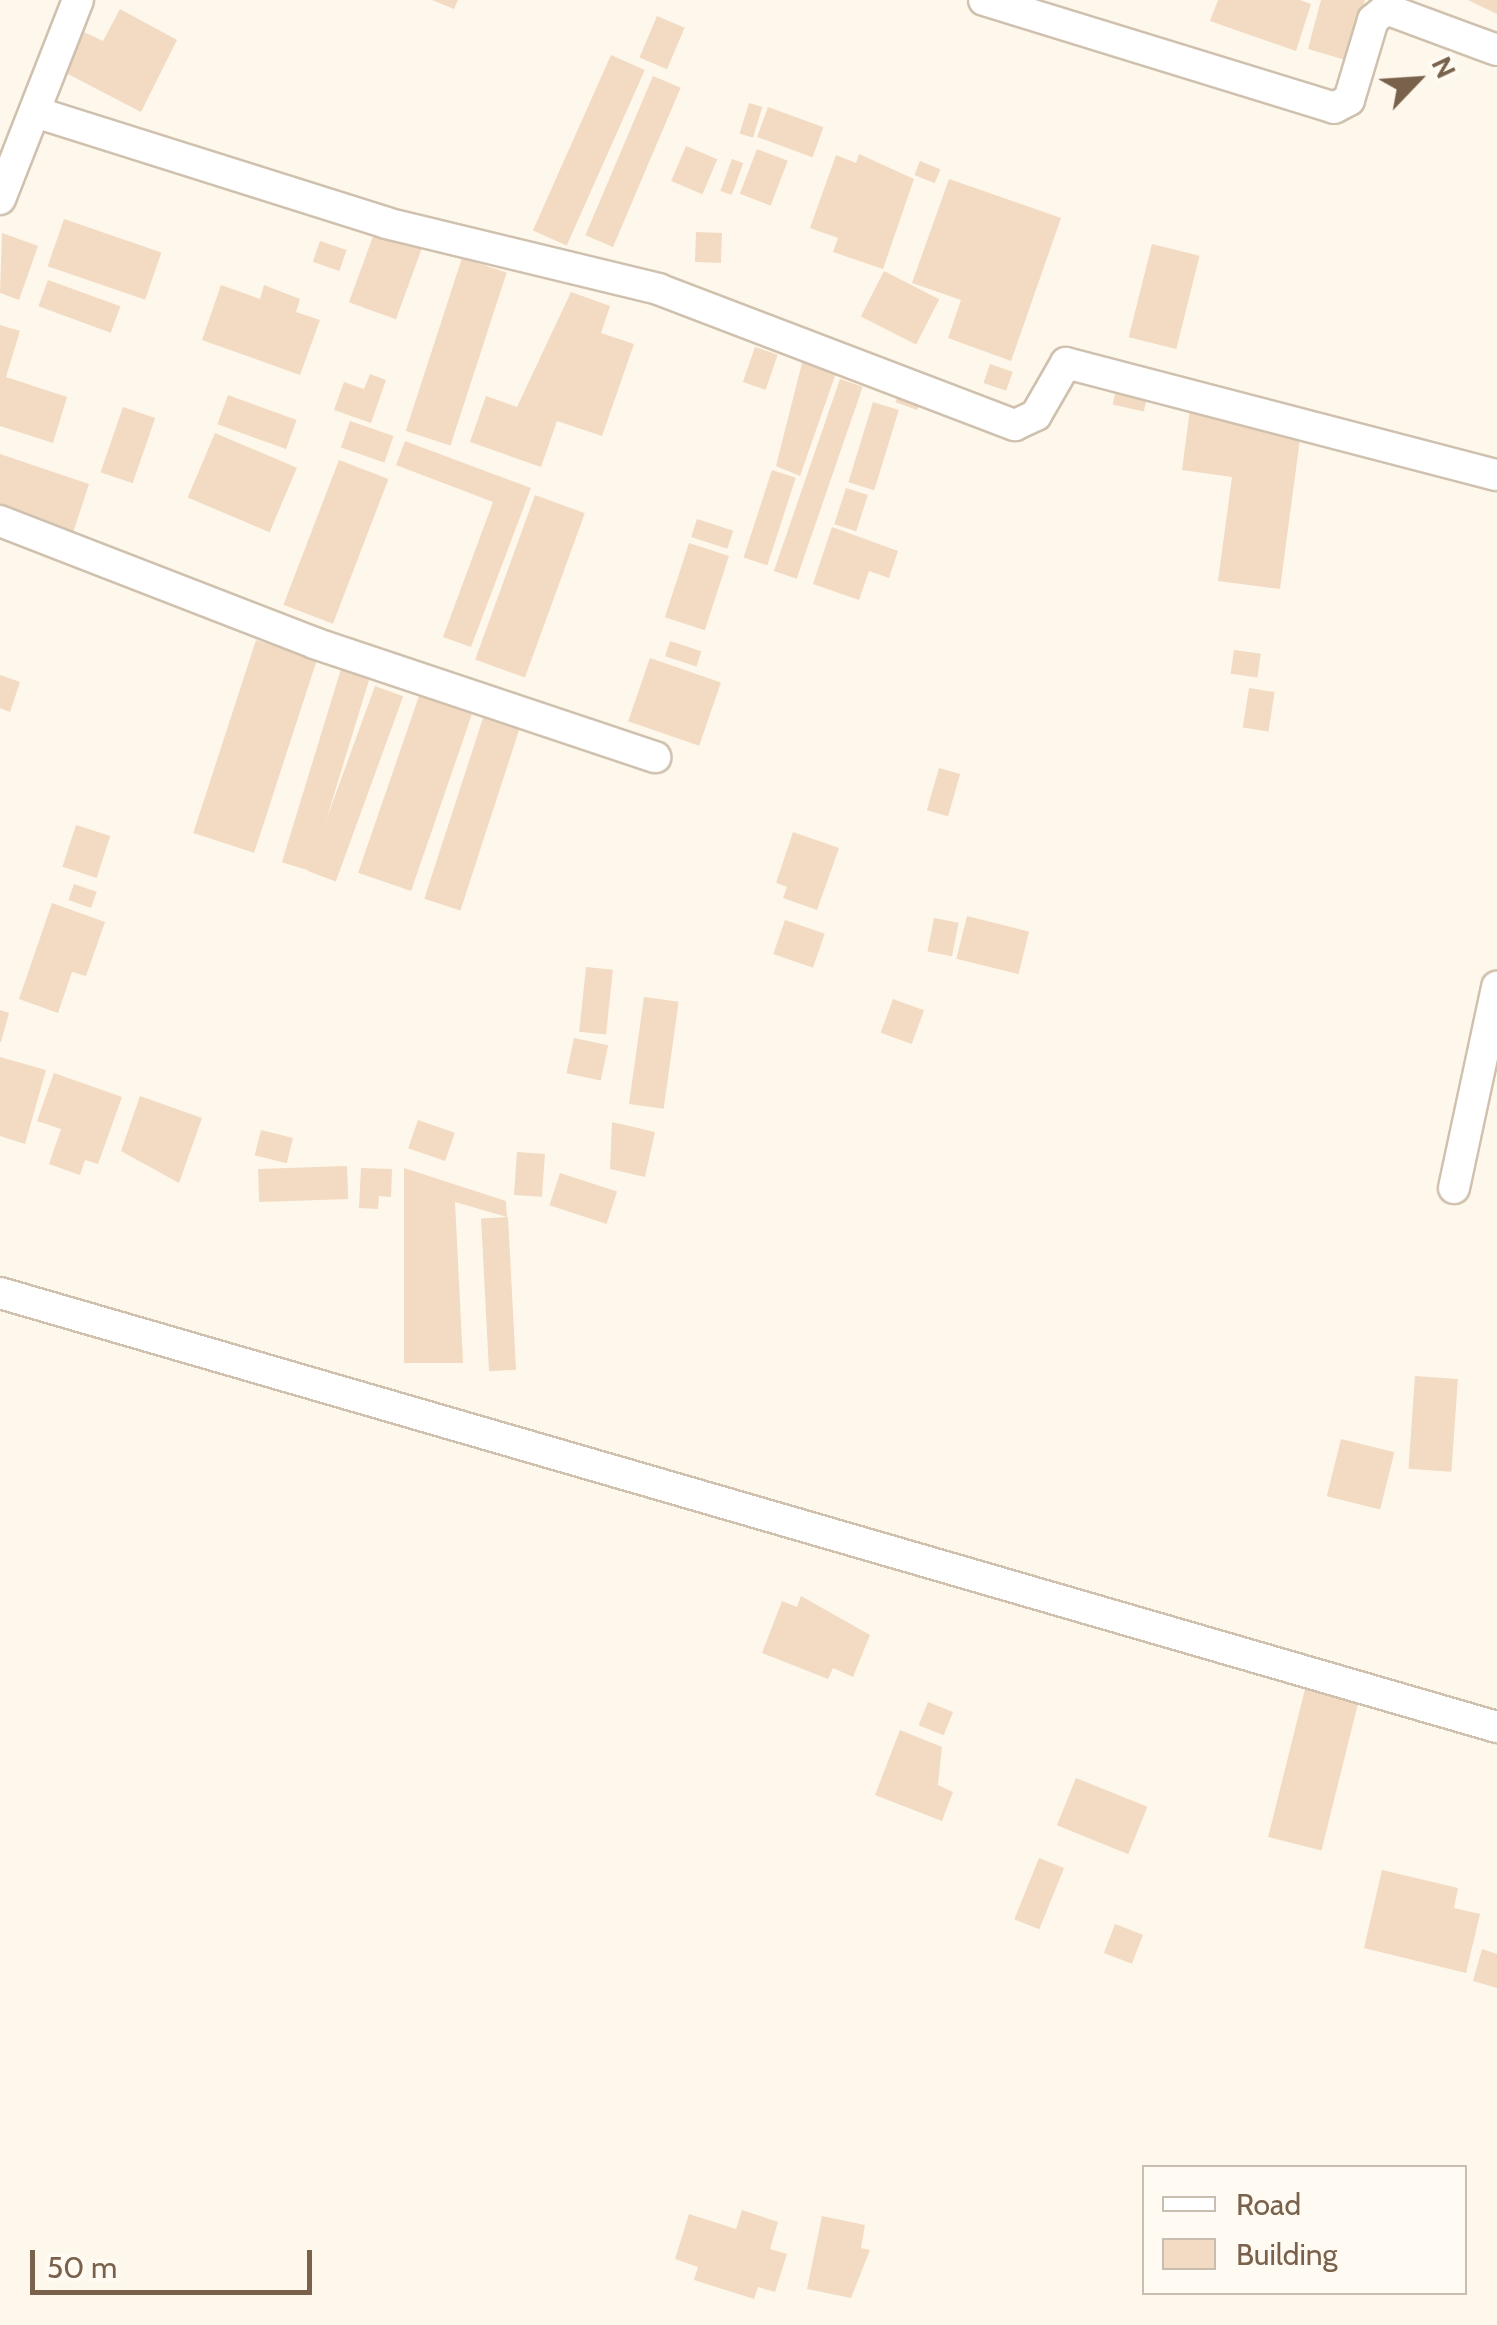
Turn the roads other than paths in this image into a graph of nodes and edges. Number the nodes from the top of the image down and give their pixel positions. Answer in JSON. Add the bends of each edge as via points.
{"nodes":[{"id":1,"x":78,"y":0,"type":"edge"},
{"id":2,"x":984,"y":0,"type":"edge"},
{"id":3,"x":1497,"y":50,"type":"edge"},
{"id":4,"x":35,"y":112,"type":"junction"},
{"id":5,"x":0,"y":199,"type":"edge"},
{"id":6,"x":1497,"y":475,"type":"edge"},
{"id":7,"x":0,"y":522,"type":"edge"},
{"id":8,"x":655,"y":757,"type":"dead end"},
{"id":9,"x":1497,"y":986,"type":"edge"},
{"id":10,"x":1454,"y":1188,"type":"dead end"},
{"id":11,"x":0,"y":1293,"type":"edge"},
{"id":12,"x":1497,"y":1726,"type":"edge"}],
"edges":[{"from":1,"to":4,"type":"street"},
{"from":2,"to":3,"type":"street","via":[[1334,108],[1349,100],[1373,20],[1386,8]]},
{"from":4,"to":5,"type":"street"},
{"from":4,"to":6,"type":"street","via":[[386,223],[658,289],[1015,426],[1036,416],[1066,363]]},
{"from":7,"to":8,"type":"street","via":[[314,643]]},
{"from":9,"to":10,"type":"street"},
{"from":11,"to":12,"type":"street"}]}
